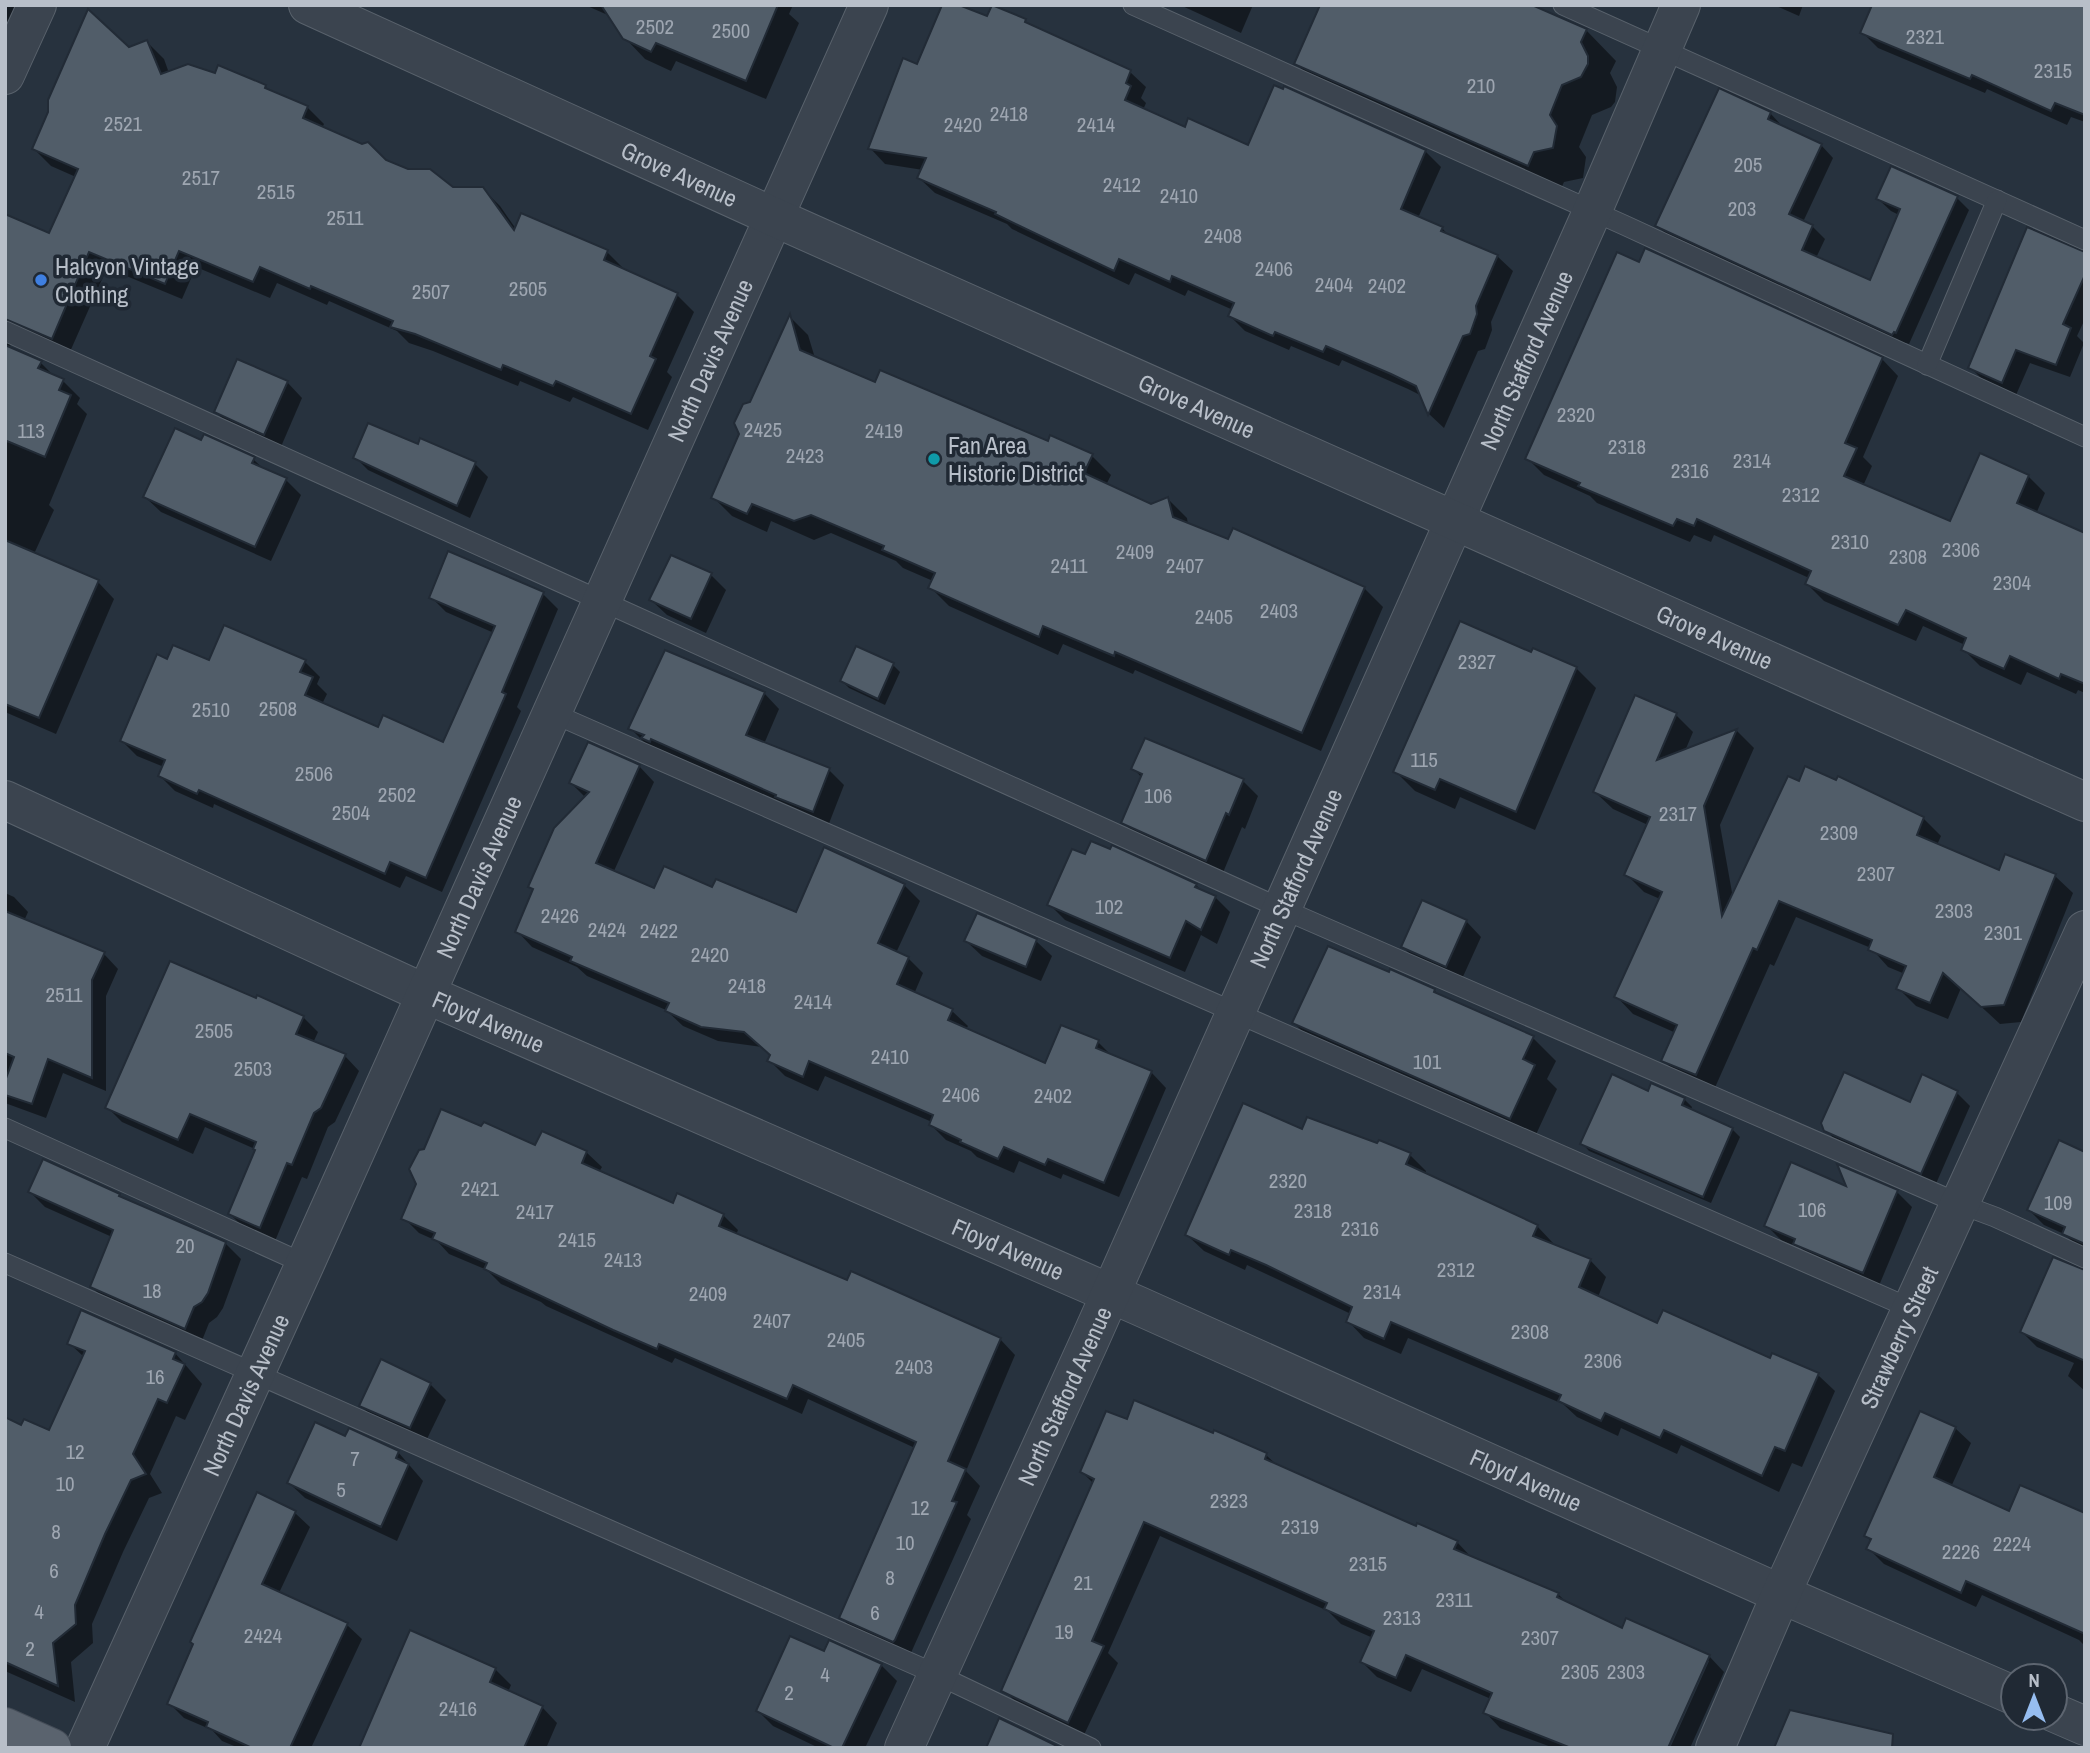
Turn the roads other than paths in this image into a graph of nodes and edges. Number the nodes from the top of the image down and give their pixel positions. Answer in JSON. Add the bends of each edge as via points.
{"nodes":[{"id":1,"x":37,"y":5,"type":"edge"},
{"id":2,"x":308,"y":5,"type":"edge"},
{"id":3,"x":869,"y":5,"type":"edge"},
{"id":4,"x":1133,"y":5,"type":"edge"},
{"id":5,"x":1563,"y":5,"type":"edge"},
{"id":6,"x":1681,"y":5,"type":"edge"},
{"id":7,"x":1662,"y":50,"type":"junction"},
{"id":8,"x":5,"y":75,"type":"edge"},
{"id":9,"x":1997,"y":201,"type":"junction"},
{"id":10,"x":1592,"y":212,"type":"junction"},
{"id":11,"x":774,"y":217,"type":"junction"},
{"id":12,"x":2085,"y":240,"type":"edge"},
{"id":13,"x":5,"y":331,"type":"edge"},
{"id":14,"x":1927,"y":365,"type":"junction"},
{"id":15,"x":2085,"y":438,"type":"edge"},
{"id":16,"x":1453,"y":521,"type":"junction"},
{"id":17,"x":602,"y":600,"type":"junction"},
{"id":18,"x":552,"y":713,"type":"junction"},
{"id":19,"x":5,"y":800,"type":"edge"},
{"id":20,"x":2085,"y":802,"type":"edge"},
{"id":21,"x":1280,"y":908,"type":"junction"},
{"id":22,"x":2085,"y":930,"type":"edge"},
{"id":23,"x":426,"y":994,"type":"junction"},
{"id":24,"x":1234,"y":1013,"type":"junction"},
{"id":25,"x":5,"y":1128,"type":"edge"},
{"id":26,"x":1960,"y":1204,"type":"junction"},
{"id":27,"x":2085,"y":1258,"type":"edge"},
{"id":28,"x":5,"y":1263,"type":"edge"},
{"id":29,"x":305,"y":1264,"type":"junction"},
{"id":30,"x":1111,"y":1293,"type":"junction"},
{"id":31,"x":1912,"y":1309,"type":"junction"},
{"id":32,"x":256,"y":1375,"type":"junction"},
{"id":33,"x":1781,"y":1594,"type":"junction"},
{"id":34,"x":938,"y":1675,"type":"junction"},
{"id":35,"x":1999,"y":1689,"type":"edge"},
{"id":36,"x":5,"y":1727,"type":"edge"},
{"id":37,"x":52,"y":1748,"type":"edge"},
{"id":38,"x":85,"y":1748,"type":"edge"},
{"id":39,"x":904,"y":1748,"type":"edge"},
{"id":40,"x":1091,"y":1748,"type":"edge"},
{"id":41,"x":1716,"y":1748,"type":"edge"}],
"edges":[{"from":1,"to":8,"type":"street"},
{"from":2,"to":11,"type":"street","name":"Grove Avenue"},
{"from":3,"to":11,"type":"street","name":"North Davis Avenue"},
{"from":4,"to":10,"type":"lane"},
{"from":5,"to":7,"type":"lane"},
{"from":6,"to":7,"type":"street","name":"North Stafford Avenue"},
{"from":7,"to":9,"type":"lane"},
{"from":7,"to":10,"type":"street","name":"North Stafford Avenue"},
{"from":9,"to":12,"type":"lane"},
{"from":9,"to":14,"type":"lane"},
{"from":10,"to":14,"type":"lane"},
{"from":10,"to":16,"type":"street","name":"North Stafford Avenue"},
{"from":11,"to":16,"type":"street","name":"Grove Avenue"},
{"from":11,"to":17,"type":"street","name":"North Davis Avenue"},
{"from":13,"to":17,"type":"lane"},
{"from":14,"to":15,"type":"lane"},
{"from":16,"to":20,"type":"street","name":"Grove Avenue"},
{"from":16,"to":21,"type":"street","name":"North Stafford Avenue"},
{"from":17,"to":18,"type":"street","name":"North Davis Avenue"},
{"from":17,"to":21,"type":"lane"},
{"from":18,"to":23,"type":"street","name":"North Davis Avenue"},
{"from":18,"to":24,"type":"lane"},
{"from":19,"to":23,"type":"street","name":"Floyd Avenue"},
{"from":21,"to":24,"type":"street","name":"North Stafford Avenue"},
{"from":21,"to":26,"type":"lane"},
{"from":22,"to":26,"type":"street","name":"Strawberry Street"},
{"from":23,"to":29,"type":"street","name":"North Davis Avenue"},
{"from":23,"to":30,"type":"street","name":"Floyd Avenue"},
{"from":24,"to":30,"type":"street","name":"North Stafford Avenue"},
{"from":24,"to":31,"type":"lane"},
{"from":25,"to":29,"type":"lane"},
{"from":26,"to":27,"type":"lane"},
{"from":26,"to":31,"type":"street","name":"Strawberry Street"},
{"from":28,"to":32,"type":"lane"},
{"from":29,"to":32,"type":"street","name":"North Davis Avenue"},
{"from":30,"to":33,"type":"street","name":"Floyd Avenue"},
{"from":30,"to":34,"type":"street","name":"North Stafford Avenue"},
{"from":31,"to":33,"type":"street","name":"Strawberry Street"},
{"from":32,"to":34,"type":"lane"},
{"from":32,"to":38,"type":"street","name":"North Davis Avenue"},
{"from":33,"to":35,"type":"street","name":"Floyd Avenue"},
{"from":33,"to":41,"type":"street","name":"Strawberry Street"},
{"from":34,"to":39,"type":"street","name":"North Stafford Avenue"},
{"from":34,"to":40,"type":"lane"},
{"from":36,"to":37,"type":"main road"}]}
